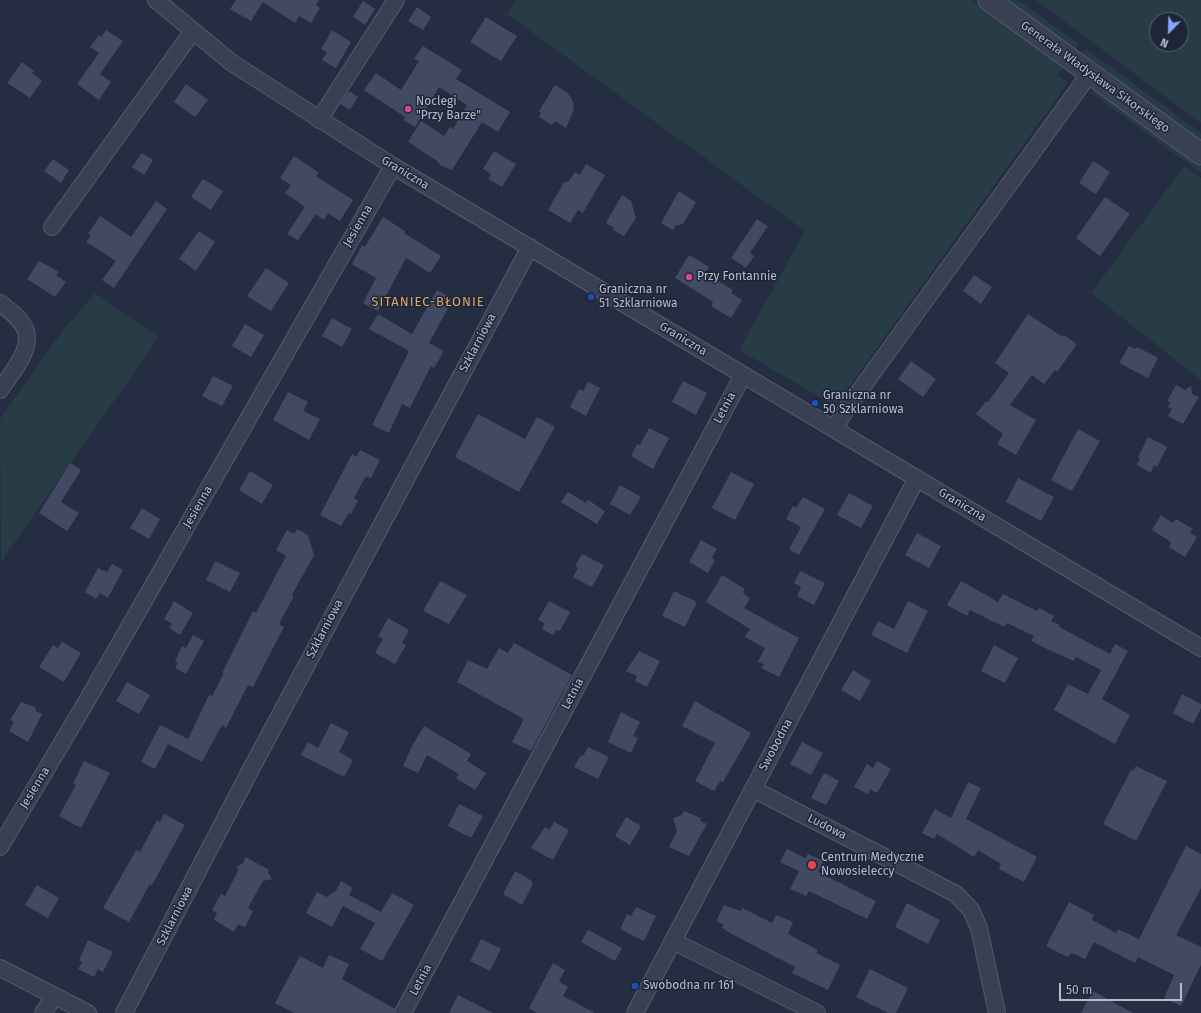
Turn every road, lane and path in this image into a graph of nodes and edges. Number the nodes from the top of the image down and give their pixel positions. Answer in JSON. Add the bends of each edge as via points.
{"nodes":[{"id":1,"x":156,"y":0,"type":"edge"},
{"id":2,"x":396,"y":0,"type":"edge"},
{"id":3,"x":989,"y":0,"type":"edge"},
{"id":4,"x":193,"y":31,"type":"junction"},
{"id":5,"x":1090,"y":73,"type":"junction"},
{"id":6,"x":319,"y":120,"type":"junction"},
{"id":7,"x":1201,"y":154,"type":"edge"},
{"id":8,"x":393,"y":166,"type":"junction"},
{"id":9,"x":52,"y":227,"type":"dead end"},
{"id":10,"x":530,"y":247,"type":"junction"},
{"id":11,"x":0,"y":303,"type":"edge"},
{"id":12,"x":743,"y":375,"type":"junction"},
{"id":13,"x":0,"y":390,"type":"edge"},
{"id":14,"x":834,"y":429,"type":"junction"},
{"id":15,"x":917,"y":478,"type":"junction"},
{"id":16,"x":1201,"y":648,"type":"edge"},
{"id":17,"x":753,"y":789,"type":"junction"},
{"id":18,"x":0,"y":847,"type":"edge"},
{"id":19,"x":673,"y":941,"type":"junction"},
{"id":20,"x":0,"y":968,"type":"edge"},
{"id":21,"x":55,"y":996,"type":"junction"},
{"id":22,"x":43,"y":1013,"type":"edge"},
{"id":23,"x":88,"y":1013,"type":"edge"},
{"id":24,"x":124,"y":1013,"type":"edge"},
{"id":25,"x":403,"y":1013,"type":"edge"},
{"id":26,"x":635,"y":1013,"type":"edge"},
{"id":27,"x":817,"y":1013,"type":"edge"},
{"id":28,"x":997,"y":1013,"type":"edge"}],
"edges":[{"from":1,"to":4,"type":"street","name":"Graniczna"},
{"from":2,"to":6,"type":"street"},
{"from":3,"to":5,"type":"street","name":"Generała Władysława Sikorskiego"},
{"from":4,"to":6,"type":"street","name":"Graniczna","via":[[232,63]]},
{"from":4,"to":9,"type":"street"},
{"from":5,"to":7,"type":"street","name":"Generała Władysława Sikorskiego"},
{"from":5,"to":14,"type":"street"},
{"from":6,"to":8,"type":"street","name":"Graniczna"},
{"from":8,"to":10,"type":"street","name":"Graniczna"},
{"from":8,"to":18,"type":"street","name":"Jesienna","via":[[85,704]]},
{"from":10,"to":12,"type":"street","name":"Graniczna"},
{"from":10,"to":24,"type":"street","name":"Szklarniowa"},
{"from":11,"to":13,"type":"street","via":[[16,316],[26,330],[26,343],[21,358]]},
{"from":12,"to":14,"type":"street","name":"Graniczna"},
{"from":12,"to":25,"type":"street","name":"Letnia"},
{"from":14,"to":15,"type":"street","name":"Graniczna"},
{"from":15,"to":16,"type":"street","name":"Graniczna"},
{"from":15,"to":17,"type":"street","name":"Swobodna"},
{"from":17,"to":19,"type":"street","name":"Swobodna"},
{"from":17,"to":28,"type":"street","name":"Ludowa","via":[[956,894],[971,910],[979,928]]},
{"from":19,"to":26,"type":"street","name":"Swobodna"},
{"from":19,"to":27,"type":"street"},
{"from":20,"to":21,"type":"street"},
{"from":21,"to":22,"type":"street"},
{"from":21,"to":23,"type":"street"}]}
